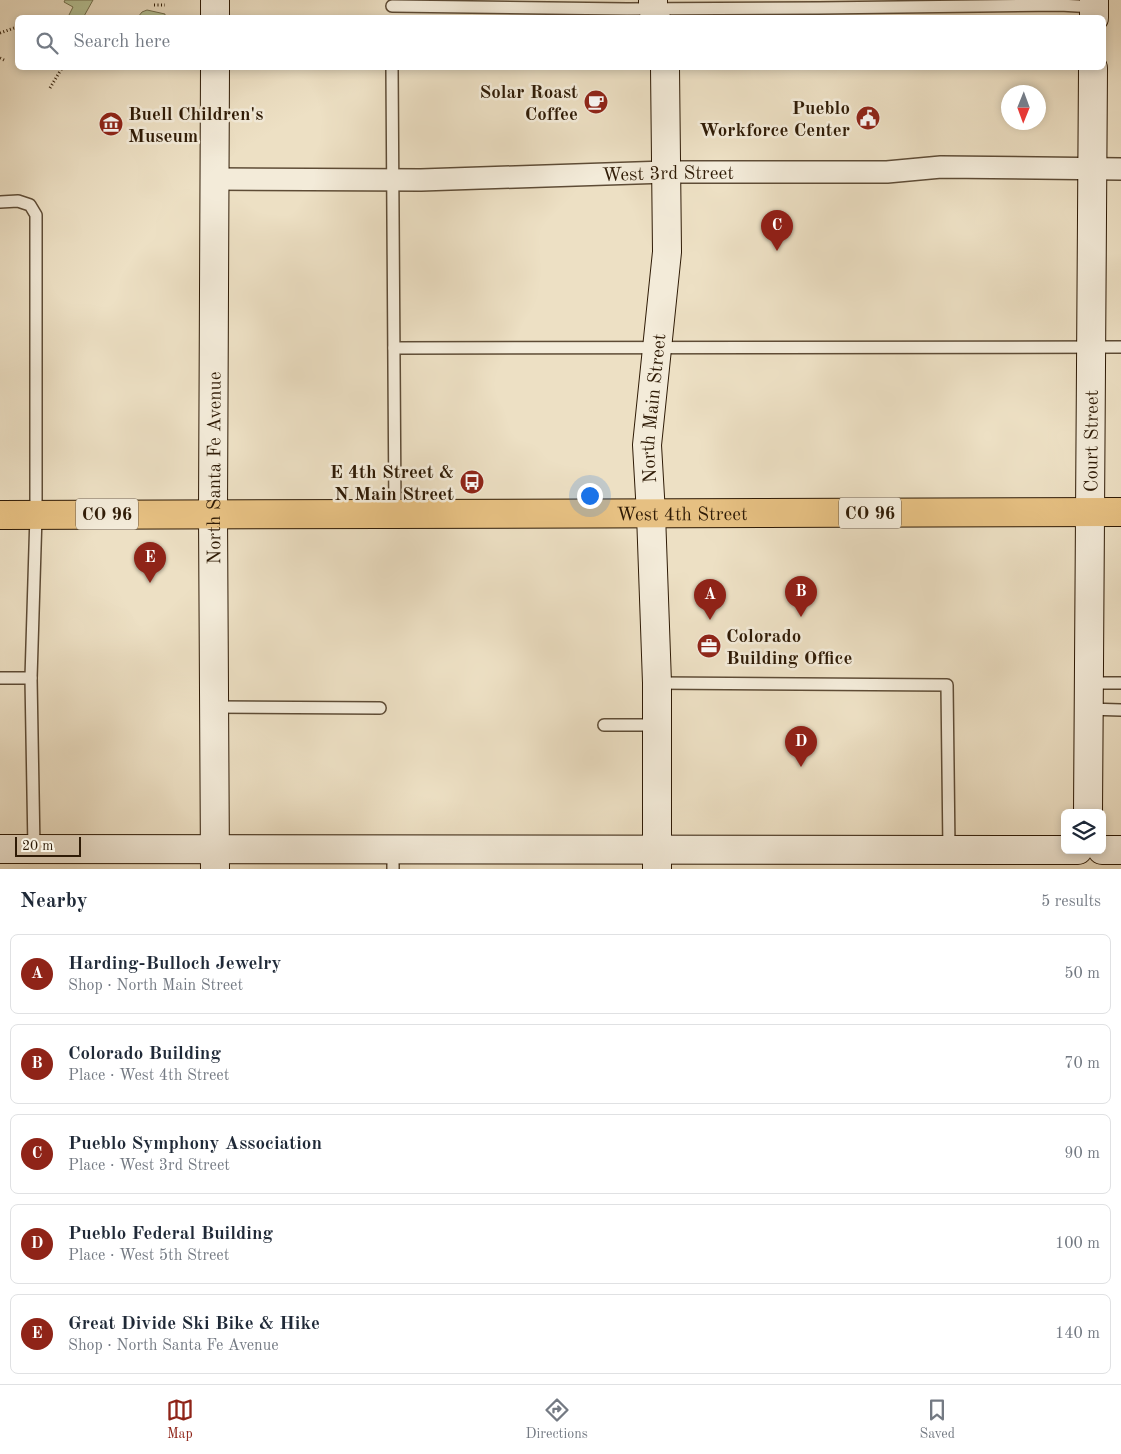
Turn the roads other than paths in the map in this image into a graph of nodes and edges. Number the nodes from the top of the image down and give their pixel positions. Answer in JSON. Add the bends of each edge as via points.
{"nodes":[{"id":1,"x":215,"y":0,"type":"edge"},
{"id":2,"x":392,"y":8,"type":"edge"},
{"id":3,"x":654,"y":8,"type":"edge"},
{"id":4,"x":836,"y":8,"type":"junction"},
{"id":5,"x":1094,"y":8,"type":"edge"},
{"id":6,"x":215,"y":15,"type":"edge"},
{"id":7,"x":827,"y":15,"type":"edge"},
{"id":8,"x":215,"y":70,"type":"edge"},
{"id":9,"x":392,"y":70,"type":"edge"},
{"id":10,"x":664,"y":70,"type":"edge"},
{"id":11,"x":1093,"y":70,"type":"edge"},
{"id":12,"x":1092,"y":169,"type":"junction"},
{"id":13,"x":1121,"y":169,"type":"edge"},
{"id":14,"x":666,"y":172,"type":"junction"},
{"id":15,"x":214,"y":179,"type":"junction"},
{"id":16,"x":392,"y":180,"type":"junction"},
{"id":17,"x":0,"y":202,"type":"edge"},
{"id":18,"x":1091,"y":347,"type":"junction"},
{"id":19,"x":1121,"y":347,"type":"edge"},
{"id":20,"x":394,"y":348,"type":"junction"},
{"id":21,"x":656,"y":348,"type":"junction"},
{"id":22,"x":1090,"y":512,"type":"junction"},
{"id":23,"x":1121,"y":512,"type":"edge"},
{"id":24,"x":213,"y":514,"type":"junction"},
{"id":25,"x":396,"y":514,"type":"junction"},
{"id":26,"x":651,"y":514,"type":"junction"},
{"id":27,"x":0,"y":515,"type":"edge"},
{"id":28,"x":36,"y":515,"type":"junction"},
{"id":29,"x":0,"y":678,"type":"edge"},
{"id":30,"x":31,"y":678,"type":"junction"},
{"id":31,"x":657,"y":683,"type":"junction"},
{"id":32,"x":1121,"y":683,"type":"edge"},
{"id":33,"x":1088,"y":696,"type":"junction"},
{"id":34,"x":214,"y":707,"type":"junction"},
{"id":35,"x":380,"y":708,"type":"dead end"},
{"id":36,"x":1121,"y":710,"type":"edge"},
{"id":37,"x":604,"y":725,"type":"dead end"},
{"id":38,"x":658,"y":725,"type":"junction"},
{"id":39,"x":1088,"y":809,"type":"edge"},
{"id":40,"x":0,"y":849,"type":"edge"},
{"id":41,"x":34,"y":849,"type":"junction"},
{"id":42,"x":949,"y":850,"type":"junction"},
{"id":43,"x":1061,"y":850,"type":"edge"},
{"id":44,"x":1106,"y":850,"type":"edge"},
{"id":45,"x":1121,"y":850,"type":"edge"},
{"id":46,"x":1088,"y":854,"type":"edge"},
{"id":47,"x":215,"y":859,"type":"edge"},
{"id":48,"x":393,"y":859,"type":"edge"},
{"id":49,"x":657,"y":859,"type":"edge"},
{"id":50,"x":1088,"y":869,"type":"edge"}],
"edges":[{"from":1,"to":6,"type":"street"},
{"from":2,"to":3,"type":"lane"},
{"from":3,"to":4,"type":"lane"},
{"from":4,"to":5,"type":"lane","via":[[1060,5]]},
{"from":4,"to":7,"type":"lane"},
{"from":8,"to":15,"type":"street","name":"North Santa Fe Avenue"},
{"from":9,"to":16,"type":"lane"},
{"from":10,"to":14,"type":"street","name":"North Main Street"},
{"from":11,"to":12,"type":"street","name":"Court Street"},
{"from":12,"to":13,"type":"street","name":"West 3rd Street"},
{"from":12,"to":14,"type":"street","name":"West 3rd Street","via":[[941,167],[887,172]]},
{"from":12,"to":18,"type":"street","name":"Court Street"},
{"from":14,"to":16,"type":"street","name":"West 3rd Street"},
{"from":14,"to":21,"type":"street","name":"North Main Street","via":[[667,252]]},
{"from":15,"to":16,"type":"street","name":"West 3rd Street"},
{"from":15,"to":24,"type":"street","name":"North Santa Fe Avenue"},
{"from":16,"to":20,"type":"lane"},
{"from":17,"to":28,"type":"lane","via":[[18,201],[30,205],[36,215]]},
{"from":18,"to":19,"type":"lane"},
{"from":18,"to":21,"type":"lane"},
{"from":18,"to":22,"type":"street","name":"Court Street"},
{"from":20,"to":21,"type":"lane"},
{"from":20,"to":25,"type":"lane"},
{"from":21,"to":26,"type":"street","name":"North Main Street","via":[[647,445]]},
{"from":22,"to":23,"type":"main road","name":"West 4th Street","number":"CO 96"},
{"from":22,"to":26,"type":"main road","name":"West 4th Street","number":"CO 96"},
{"from":22,"to":33,"type":"street","name":"Court Street"},
{"from":24,"to":25,"type":"main road","name":"West 4th Street","number":"CO 96"},
{"from":24,"to":28,"type":"main road","number":"CO 96"},
{"from":24,"to":34,"type":"street","name":"North Santa Fe Avenue"},
{"from":25,"to":26,"type":"main road","name":"West 4th Street","number":"CO 96"},
{"from":26,"to":31,"type":"street","name":"North Main Street"},
{"from":27,"to":28,"type":"main road","number":"CO 96"},
{"from":28,"to":30,"type":"lane"},
{"from":29,"to":30,"type":"lane"},
{"from":30,"to":41,"type":"lane"},
{"from":31,"to":38,"type":"street","name":"North Main Street"},
{"from":31,"to":42,"type":"lane","via":[[947,685]]},
{"from":32,"to":33,"type":"lane"},
{"from":33,"to":36,"type":"lane"},
{"from":33,"to":39,"type":"street","name":"Court Street"},
{"from":34,"to":35,"type":"lane"},
{"from":34,"to":47,"type":"street","name":"North Santa Fe Avenue"},
{"from":37,"to":38,"type":"lane"},
{"from":38,"to":49,"type":"street","name":"North Main Street"},
{"from":40,"to":41,"type":"street"},
{"from":41,"to":47,"type":"street"},
{"from":42,"to":43,"type":"street"},
{"from":42,"to":49,"type":"street"},
{"from":44,"to":45,"type":"street"},
{"from":46,"to":50,"type":"street"},
{"from":47,"to":48,"type":"street"},
{"from":48,"to":49,"type":"street"}]}
